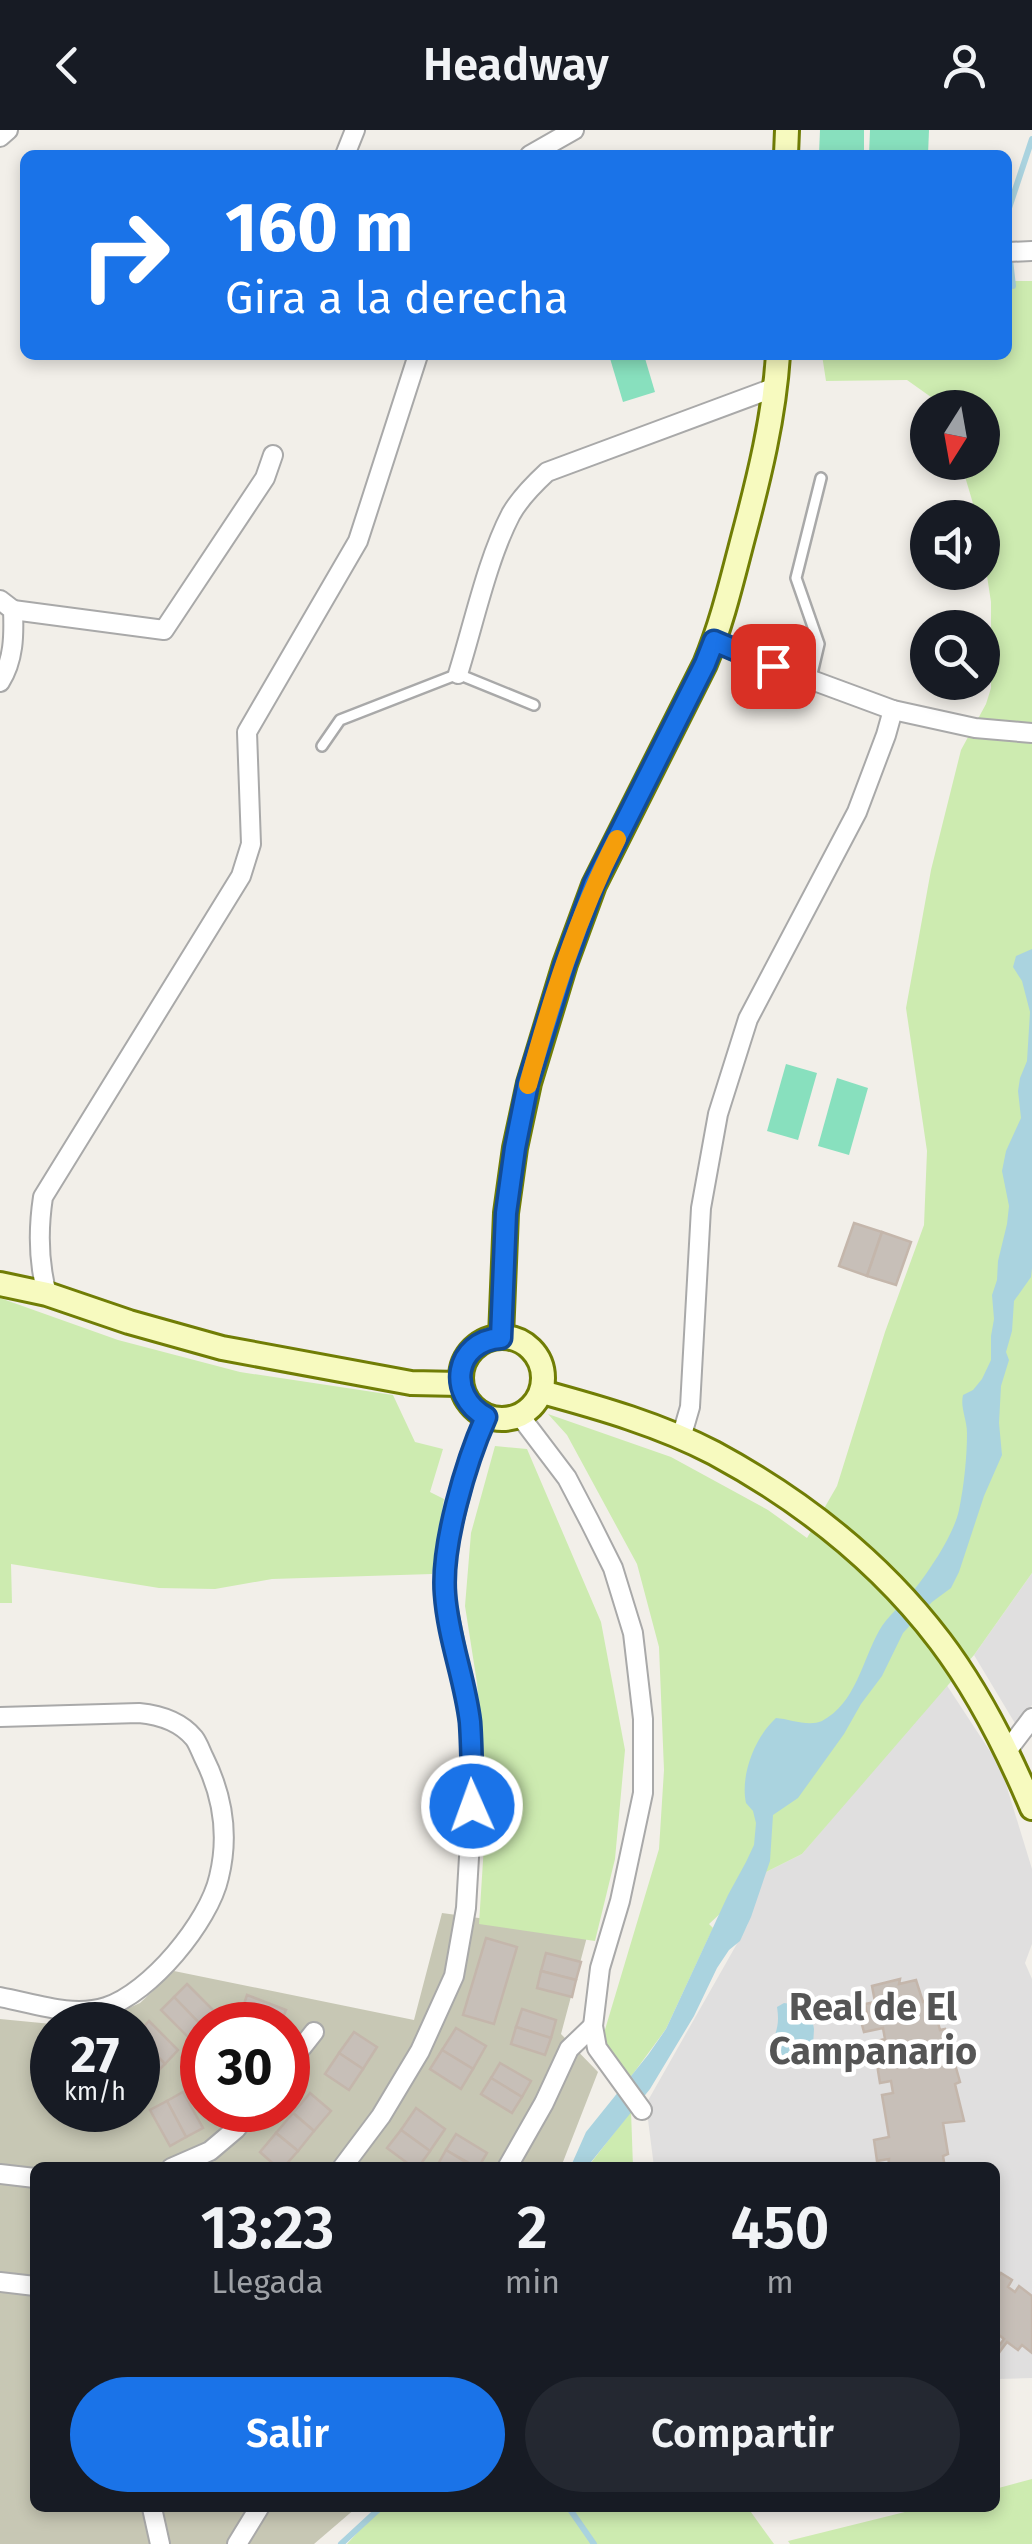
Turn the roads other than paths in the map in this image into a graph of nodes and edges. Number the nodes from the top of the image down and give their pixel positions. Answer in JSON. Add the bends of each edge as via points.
{"nodes":[{"id":1,"x":8,"y":130,"type":"edge"},
{"id":2,"x":574,"y":130,"type":"edge"},
{"id":3,"x":0,"y":137,"type":"edge"},
{"id":4,"x":539,"y":150,"type":"edge"},
{"id":5,"x":416,"y":360,"type":"edge"},
{"id":6,"x":778,"y":360,"type":"edge"},
{"id":7,"x":776,"y":386,"type":"junction"},
{"id":8,"x":273,"y":455,"type":"dead end"},
{"id":9,"x":821,"y":478,"type":"dead end"},
{"id":10,"x":6,"y":605,"type":"edge"},
{"id":11,"x":714,"y":641,"type":"junction"},
{"id":12,"x":458,"y":674,"type":"junction"},
{"id":13,"x":810,"y":681,"type":"junction"},
{"id":14,"x":0,"y":682,"type":"edge"},
{"id":15,"x":534,"y":706,"type":"dead end"},
{"id":16,"x":892,"y":710,"type":"junction"},
{"id":17,"x":1032,"y":733,"type":"edge"},
{"id":18,"x":322,"y":746,"type":"dead end"},
{"id":19,"x":0,"y":1284,"type":"edge"},
{"id":20,"x":48,"y":1294,"type":"junction"},
{"id":21,"x":501,"y":1338,"type":"junction"},
{"id":22,"x":460,"y":1384,"type":"junction"},
{"id":23,"x":542,"y":1392,"type":"junction"},
{"id":24,"x":520,"y":1416,"type":"junction"},
{"id":25,"x":486,"y":1417,"type":"junction"},
{"id":26,"x":681,"y":1438,"type":"junction"},
{"id":27,"x":0,"y":1717,"type":"edge"},
{"id":28,"x":1032,"y":1718,"type":"edge"},
{"id":29,"x":1007,"y":1752,"type":"junction"},
{"id":30,"x":1032,"y":1808,"type":"edge"},
{"id":31,"x":0,"y":1996,"type":"edge"},
{"id":32,"x":594,"y":2026,"type":"junction"},
{"id":33,"x":314,"y":2032,"type":"dead end"},
{"id":34,"x":310,"y":2037,"type":"edge"},
{"id":35,"x":642,"y":2110,"type":"dead end"},
{"id":36,"x":231,"y":2132,"type":"edge"},
{"id":37,"x":185,"y":2162,"type":"edge"},
{"id":38,"x":346,"y":2162,"type":"edge"},
{"id":39,"x":510,"y":2162,"type":"edge"},
{"id":40,"x":0,"y":2174,"type":"edge"},
{"id":41,"x":30,"y":2177,"type":"edge"},
{"id":42,"x":0,"y":2282,"type":"edge"},
{"id":43,"x":30,"y":2285,"type":"edge"},
{"id":44,"x":153,"y":2512,"type":"edge"},
{"id":45,"x":257,"y":2512,"type":"edge"},
{"id":46,"x":160,"y":2544,"type":"edge"},
{"id":47,"x":238,"y":2544,"type":"edge"}],
"edges":[{"from":1,"to":3,"type":"street"},
{"from":2,"to":4,"type":"street"},
{"from":5,"to":20,"type":"street","via":[[358,541],[247,732],[251,844],[242,876],[43,1197],[40,1268]]},
{"from":6,"to":7,"type":"street"},
{"from":7,"to":11,"type":"street","via":[[753,502]]},
{"from":7,"to":12,"type":"street","via":[[547,472],[512,514]]},
{"from":8,"to":10,"type":"street","via":[[265,478],[164,630]]},
{"from":9,"to":13,"type":"lane","via":[[796,578],[819,644]]},
{"from":10,"to":14,"type":"street","via":[[14,638]]},
{"from":11,"to":13,"type":"street"},
{"from":11,"to":21,"type":"street","via":[[594,884],[528,1083],[506,1213]]},
{"from":12,"to":15,"type":"lane"},
{"from":12,"to":18,"type":"lane","via":[[340,720]]},
{"from":13,"to":16,"type":"street"},
{"from":16,"to":17,"type":"street"},
{"from":16,"to":26,"type":"street","via":[[857,812],[748,1020],[718,1114],[701,1208],[690,1407]]},
{"from":19,"to":20,"type":"street"},
{"from":20,"to":22,"type":"street","via":[[222,1348],[410,1383]]},
{"from":21,"to":22,"type":"street","via":[[473,1348]]},
{"from":21,"to":23,"type":"street","via":[[532,1350],[543,1372]]},
{"from":22,"to":25,"type":"street","via":[[471,1407]]},
{"from":23,"to":24,"type":"street"},
{"from":23,"to":26,"type":"street"},
{"from":24,"to":25,"type":"street"},
{"from":24,"to":32,"type":"street","via":[[567,1478],[613,1568],[632,1633],[643,1720],[643,1794],[600,1968]]},
{"from":25,"to":38,"type":"street","via":[[448,1543],[444,1592],[470,1720],[466,1908],[454,1976],[420,2050]]},
{"from":26,"to":29,"type":"street","via":[[788,1498],[893,1586],[942,1643]]},
{"from":27,"to":31,"type":"street","via":[[160,1716],[195,1739],[224,1815],[219,1878],[205,1912],[138,1992],[84,2011]]},
{"from":28,"to":29,"type":"street"},
{"from":29,"to":30,"type":"street"},
{"from":32,"to":35,"type":"street","via":[[597,2048]]},
{"from":32,"to":39,"type":"street","via":[[570,2049]]},
{"from":33,"to":34,"type":"street"},
{"from":36,"to":37,"type":"street"},
{"from":40,"to":41,"type":"street"},
{"from":42,"to":43,"type":"street"},
{"from":44,"to":46,"type":"street"},
{"from":45,"to":47,"type":"street"}]}
